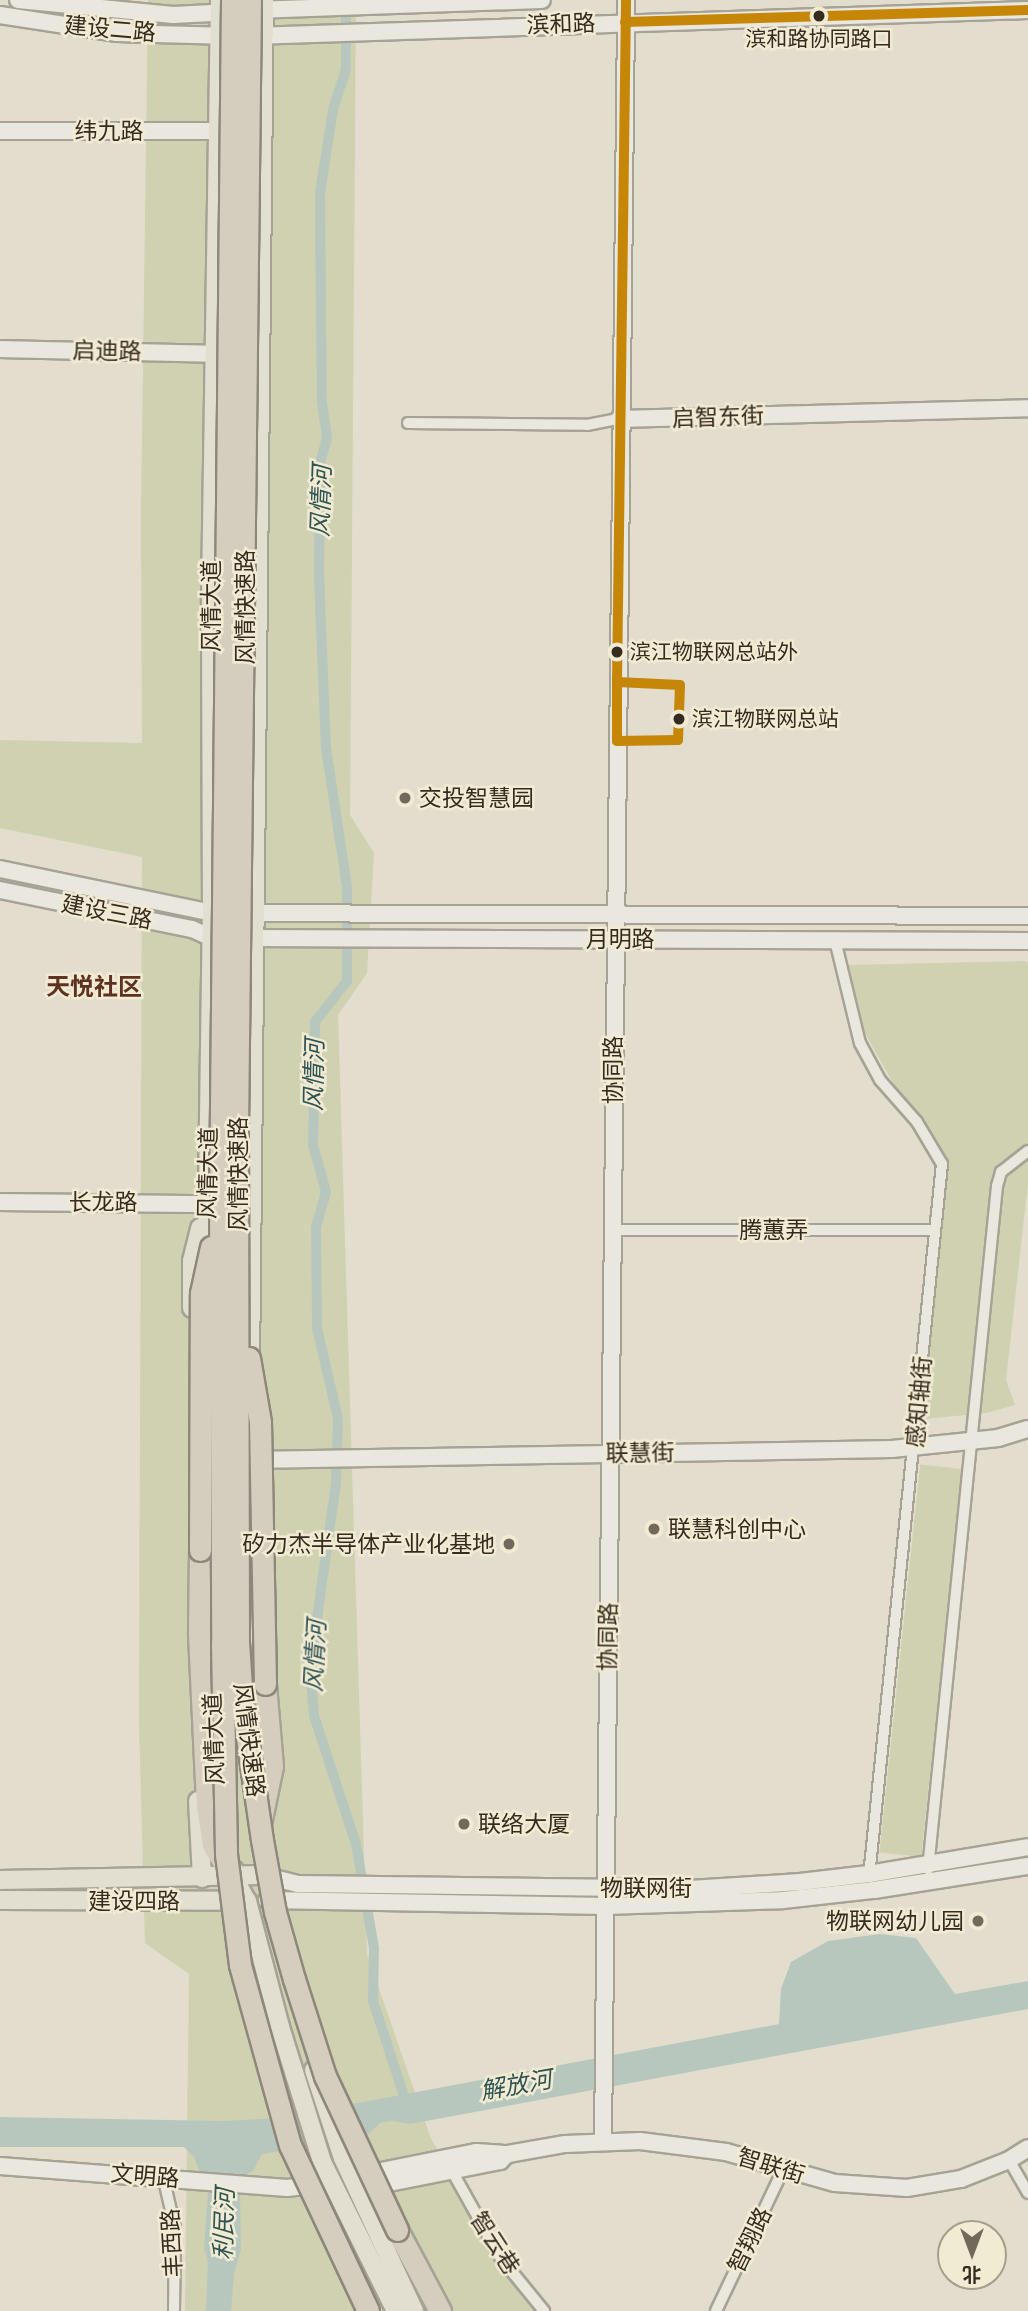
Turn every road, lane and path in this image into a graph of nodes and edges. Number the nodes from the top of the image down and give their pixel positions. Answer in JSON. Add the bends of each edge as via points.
{"nodes":[{"id":1,"x":18,"y":0,"type":"edge"},
{"id":2,"x":542,"y":0,"type":"edge"},
{"id":3,"x":626,"y":0,"type":"edge"},
{"id":4,"x":259,"y":3,"type":"edge"},
{"id":5,"x":224,"y":4,"type":"edge"},
{"id":6,"x":1028,"y":10,"type":"edge"},
{"id":7,"x":0,"y":15,"type":"edge"},
{"id":8,"x":625,"y":22,"type":"junction"},
{"id":9,"x":263,"y":36,"type":"junction"},
{"id":10,"x":220,"y":37,"type":"junction"},
{"id":11,"x":0,"y":131,"type":"edge"},
{"id":12,"x":218,"y":131,"type":"junction"},
{"id":13,"x":0,"y":349,"type":"edge"},
{"id":14,"x":215,"y":354,"type":"junction"},
{"id":15,"x":1028,"y":408,"type":"edge"},
{"id":16,"x":619,"y":419,"type":"junction"},
{"id":17,"x":408,"y":423,"type":"dead end"},
{"id":18,"x":0,"y":869,"type":"edge"},
{"id":19,"x":0,"y":890,"type":"edge"},
{"id":20,"x":616,"y":912,"type":"junction"},
{"id":21,"x":256,"y":913,"type":"junction"},
{"id":22,"x":212,"y":914,"type":"junction"},
{"id":23,"x":1028,"y":916,"type":"edge"},
{"id":24,"x":212,"y":938,"type":"junction"},
{"id":25,"x":256,"y":938,"type":"junction"},
{"id":26,"x":614,"y":939,"type":"junction"},
{"id":27,"x":835,"y":940,"type":"junction"},
{"id":28,"x":1028,"y":941,"type":"edge"},
{"id":29,"x":1028,"y":1151,"type":"edge"},
{"id":30,"x":0,"y":1202,"type":"edge"},
{"id":31,"x":213,"y":1204,"type":"junction"},
{"id":32,"x":612,"y":1230,"type":"junction"},
{"id":33,"x":935,"y":1230,"type":"junction"},
{"id":34,"x":240,"y":1309,"type":"junction"},
{"id":35,"x":1028,"y":1429,"type":"edge"},
{"id":36,"x":971,"y":1440,"type":"junction"},
{"id":37,"x":915,"y":1446,"type":"junction"},
{"id":38,"x":610,"y":1453,"type":"junction"},
{"id":39,"x":250,"y":1460,"type":"junction"},
{"id":40,"x":257,"y":1840,"type":"junction"},
{"id":41,"x":1028,"y":1847,"type":"edge"},
{"id":42,"x":928,"y":1865,"type":"junction"},
{"id":43,"x":1028,"y":1866,"type":"edge"},
{"id":44,"x":869,"y":1874,"type":"junction"},
{"id":45,"x":262,"y":1875,"type":"junction"},
{"id":46,"x":202,"y":1878,"type":"junction"},
{"id":47,"x":234,"y":1878,"type":"junction"},
{"id":48,"x":0,"y":1880,"type":"edge"},
{"id":49,"x":926,"y":1882,"type":"junction"},
{"id":50,"x":606,"y":1889,"type":"junction"},
{"id":51,"x":867,"y":1891,"type":"junction"},
{"id":52,"x":350,"y":1893,"type":"junction"},
{"id":53,"x":373,"y":1893,"type":"junction"},
{"id":54,"x":0,"y":1900,"type":"edge"},
{"id":55,"x":267,"y":1900,"type":"junction"},
{"id":56,"x":247,"y":1901,"type":"junction"},
{"id":57,"x":606,"y":1906,"type":"junction"},
{"id":58,"x":603,"y":2141,"type":"junction"},
{"id":59,"x":1028,"y":2148,"type":"edge"},
{"id":60,"x":508,"y":2154,"type":"junction"},
{"id":61,"x":1009,"y":2160,"type":"junction"},
{"id":62,"x":0,"y":2166,"type":"edge"},
{"id":63,"x":784,"y":2168,"type":"junction"},
{"id":64,"x":453,"y":2171,"type":"junction"},
{"id":65,"x":171,"y":2177,"type":"junction"},
{"id":66,"x":331,"y":2183,"type":"junction"},
{"id":67,"x":354,"y":2183,"type":"junction"},
{"id":68,"x":1028,"y":2193,"type":"edge"},
{"id":69,"x":174,"y":2311,"type":"edge"},
{"id":70,"x":368,"y":2311,"type":"edge"},
{"id":71,"x":396,"y":2311,"type":"edge"},
{"id":72,"x":414,"y":2311,"type":"edge"},
{"id":73,"x":440,"y":2311,"type":"edge"},
{"id":74,"x":544,"y":2311,"type":"edge"},
{"id":75,"x":716,"y":2311,"type":"edge"}],
"edges":[{"from":1,"to":5,"type":"street","name":"建设二路","via":[[173,15]]},
{"from":2,"to":4,"type":"street","name":"滨和路","via":[[327,6]]},
{"from":3,"to":8,"type":"street","name":"协同路"},
{"from":4,"to":5,"type":"street","name":"滨和路"},
{"from":4,"to":9,"type":"main road","name":"风情大道"},
{"from":4,"to":34,"type":"highway","name":"风情快速路","bridge":true,"via":[[237,1126]]},
{"from":5,"to":10,"type":"main road","name":"风情大道"},
{"from":5,"to":31,"type":"highway","name":"风情快速路","bridge":true},
{"from":6,"to":8,"type":"street","name":"滨和路"},
{"from":7,"to":10,"type":"street","name":"建设二路","via":[[116,33]]},
{"from":8,"to":9,"type":"street","name":"滨和路"},
{"from":8,"to":16,"type":"street","name":"协同路"},
{"from":9,"to":10,"type":"street","name":"滨和路"},
{"from":9,"to":21,"type":"main road","name":"风情大道"},
{"from":10,"to":12,"type":"main road","name":"风情大道"},
{"from":11,"to":12,"type":"street","name":"纬九路"},
{"from":12,"to":14,"type":"main road","name":"风情大道"},
{"from":13,"to":14,"type":"street","name":"启迪路"},
{"from":14,"to":22,"type":"main road","name":"风情大道"},
{"from":15,"to":16,"type":"street","name":"启智东街"},
{"from":16,"to":17,"type":"street","name":"启智东街","via":[[587,425]]},
{"from":16,"to":20,"type":"street","name":"协同路"},
{"from":18,"to":22,"type":"street","name":"建设三路"},
{"from":19,"to":24,"type":"street","name":"建设三路","via":[[192,929]]},
{"from":20,"to":21,"type":"street","name":"月明路"},
{"from":20,"to":23,"type":"street","name":"月明路"},
{"from":20,"to":26,"type":"street","name":"协同路"},
{"from":21,"to":22,"type":"street","name":"月明路"},
{"from":21,"to":25,"type":"main road","name":"风情大道"},
{"from":22,"to":24,"type":"main road","name":"风情大道"},
{"from":24,"to":25,"type":"street","name":"月明路"},
{"from":24,"to":31,"type":"main road","name":"风情大道"},
{"from":25,"to":26,"type":"street","name":"月明路"},
{"from":25,"to":39,"type":"main road","name":"风情大道"},
{"from":26,"to":27,"type":"street","name":"月明路"},
{"from":26,"to":32,"type":"street","name":"协同路"},
{"from":27,"to":28,"type":"street","name":"月明路"},
{"from":27,"to":33,"type":"street","name":"感知轴街","via":[[860,1044],[880,1080],[917,1122],[942,1164]]},
{"from":29,"to":36,"type":"street","via":[[1001,1172],[997,1186]]},
{"from":30,"to":31,"type":"street","name":"长龙路"},
{"from":31,"to":46,"type":"main road","via":[[192,1261],[194,1748]]},
{"from":31,"to":47,"type":"main road","name":"风情大道","via":[[213,1744],[217,1802],[233,1857]]},
{"from":31,"to":47,"type":"highway","bridge":true,"via":[[201,1293],[199,1634],[207,1806],[213,1845]]},
{"from":31,"to":70,"type":"highway","name":"风情快速路","bridge":true,"via":[[226,1854],[240,1965],[290,2145]]},
{"from":32,"to":33,"type":"street","name":"腾蕙弄"},
{"from":32,"to":38,"type":"street","name":"协同路"},
{"from":33,"to":37,"type":"street","name":"感知轴街"},
{"from":34,"to":40,"type":"highway","bridge":true,"via":[[260,1422],[265,1684],[272,1766]]},
{"from":34,"to":73,"type":"highway","name":"风情快速路","bridge":true,"via":[[238,1642],[242,1703],[275,1912],[325,2076]]},
{"from":35,"to":36,"type":"street","name":"联慧街"},
{"from":36,"to":37,"type":"street","name":"联慧街"},
{"from":36,"to":42,"type":"street"},
{"from":37,"to":38,"type":"street","name":"联慧街"},
{"from":37,"to":44,"type":"street","name":"感知轴街"},
{"from":38,"to":39,"type":"street","name":"联慧街"},
{"from":38,"to":50,"type":"street","name":"协同路"},
{"from":39,"to":40,"type":"main road","name":"风情大道","via":[[245,1784]]},
{"from":40,"to":45,"type":"main road","name":"风情大道"},
{"from":41,"to":42,"type":"street","name":"物联网街"},
{"from":42,"to":44,"type":"street","name":"物联网街"},
{"from":42,"to":49,"type":"street"},
{"from":43,"to":49,"type":"street","name":"物联网街"},
{"from":44,"to":50,"type":"street","name":"物联网街","via":[[703,1888]]},
{"from":44,"to":51,"type":"street","name":"感知轴街"},
{"from":45,"to":47,"type":"main road","name":"建设四路"},
{"from":45,"to":52,"type":"street","name":"物联网街"},
{"from":45,"to":55,"type":"main road","name":"风情大道"},
{"from":46,"to":47,"type":"main road","name":"建设四路"},
{"from":46,"to":48,"type":"main road","name":"建设四路"},
{"from":47,"to":56,"type":"main road","name":"风情大道"},
{"from":49,"to":51,"type":"street","name":"物联网街"},
{"from":50,"to":53,"type":"street","name":"物联网街"},
{"from":50,"to":57,"type":"street","name":"协同路"},
{"from":51,"to":57,"type":"street","name":"物联网街","via":[[783,1900]]},
{"from":52,"to":53,"type":"street","name":"物联网街"},
{"from":52,"to":55,"type":"street","name":"物联网街"},
{"from":53,"to":57,"type":"street","name":"物联网街"},
{"from":54,"to":56,"type":"main road","name":"建设四路"},
{"from":55,"to":56,"type":"main road","name":"建设四路"},
{"from":55,"to":67,"type":"main road","name":"风情大道","via":[[322,2095]]},
{"from":56,"to":66,"type":"main road","name":"风情大道","via":[[300,2094]]},
{"from":57,"to":58,"type":"street","name":"协同路"},
{"from":58,"to":60,"type":"street","name":"智联街"},
{"from":58,"to":63,"type":"street","name":"智联街","via":[[705,2148]]},
{"from":59,"to":61,"type":"street","name":"智联街"},
{"from":60,"to":64,"type":"street","name":"智联街","via":[[500,2161]]},
{"from":60,"to":67,"type":"street","name":"智联街","via":[[476,2152]]},
{"from":61,"to":63,"type":"street","name":"智联街","via":[[961,2179],[907,2188],[835,2183]]},
{"from":61,"to":68,"type":"street"},
{"from":62,"to":65,"type":"street","name":"文明路"},
{"from":63,"to":75,"type":"street","name":"智翔路"},
{"from":64,"to":67,"type":"street","name":"智联街"},
{"from":64,"to":74,"type":"street","name":"智云巷","via":[[500,2257]]},
{"from":65,"to":66,"type":"street","name":"文明路","via":[[287,2188]]},
{"from":65,"to":69,"type":"street","name":"丰西路"},
{"from":66,"to":71,"type":"main road","name":"风情大道"},
{"from":67,"to":72,"type":"main road","name":"风情大道"}]}
